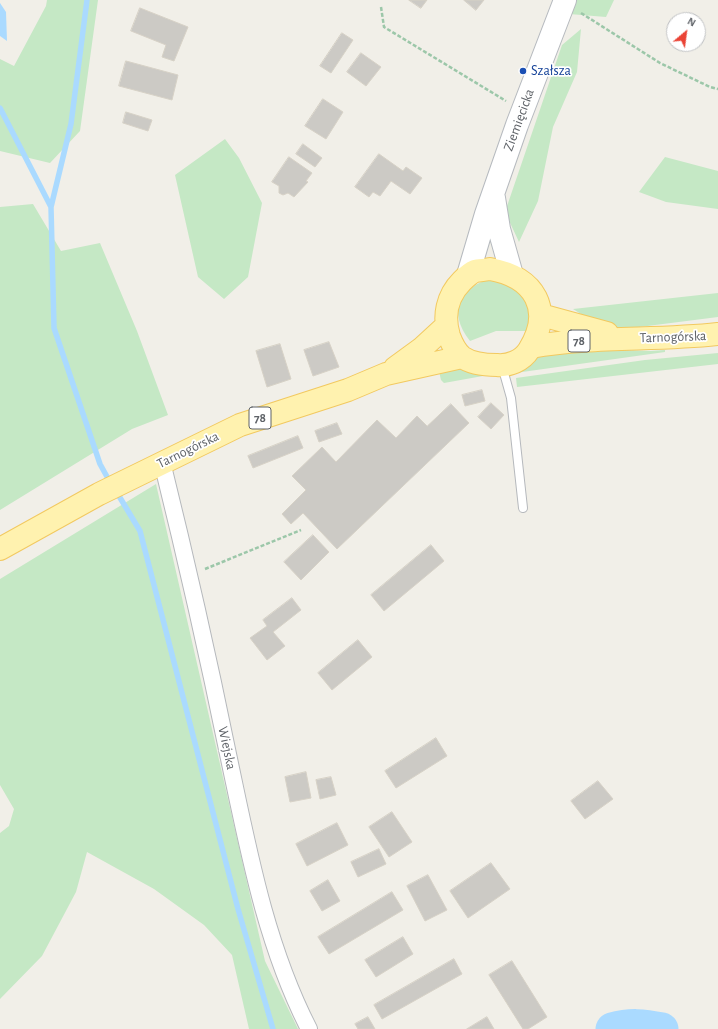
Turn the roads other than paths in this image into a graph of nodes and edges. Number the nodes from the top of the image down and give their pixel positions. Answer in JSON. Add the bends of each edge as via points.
{"nodes":[{"id":1,"x":564,"y":0,"type":"edge"},
{"id":2,"x":494,"y":195,"type":"junction"},
{"id":3,"x":468,"y":275,"type":"junction"},
{"id":4,"x":512,"y":275,"type":"junction"},
{"id":5,"x":541,"y":315,"type":"junction"},
{"id":6,"x":446,"y":326,"type":"junction"},
{"id":7,"x":718,"y":334,"type":"edge"},
{"id":8,"x":628,"y":338,"type":"junction"},
{"id":9,"x":531,"y":347,"type":"junction"},
{"id":10,"x":462,"y":357,"type":"junction"},
{"id":11,"x":502,"y":366,"type":"junction"},
{"id":12,"x":386,"y":374,"type":"junction"},
{"id":13,"x":162,"y":462,"type":"junction"},
{"id":14,"x":523,"y":508,"type":"dead end"},
{"id":15,"x":0,"y":549,"type":"edge"},
{"id":16,"x":309,"y":1029,"type":"edge"}],
"edges":[{"from":1,"to":2,"type":"street","name":"Ziemięcicka","via":[[522,111]]},
{"from":2,"to":3,"type":"street","name":"Ziemięcicka"},
{"from":2,"to":4,"type":"street","name":"Ziemięcicka","via":[[499,229]]},
{"from":3,"to":4,"type":"main road","via":[[490,269]]},
{"from":3,"to":6,"type":"main road","via":[[457,286],[449,301]]},
{"from":4,"to":5,"type":"main road","via":[[520,278],[529,289],[539,305]]},
{"from":5,"to":8,"type":"main road","name":"Tarnogórska","number":"78"},
{"from":5,"to":9,"type":"main road","via":[[538,333]]},
{"from":6,"to":10,"type":"main road","via":[[451,343]]},
{"from":6,"to":12,"type":"main road","name":"Tarnogórska","number":"78","via":[[421,349]]},
{"from":7,"to":8,"type":"main road","name":"Tarnogórska","number":"78","via":[[682,338]]},
{"from":8,"to":9,"type":"main road","name":"Tarnogórska","number":"78","via":[[559,342]]},
{"from":9,"to":11,"type":"main road","via":[[517,362]]},
{"from":10,"to":11,"type":"main road","via":[[479,364]]},
{"from":10,"to":12,"type":"main road","name":"Tarnogórska","number":"78"},
{"from":11,"to":14,"type":"lane","via":[[511,398]]},
{"from":12,"to":13,"type":"main road","name":"Tarnogórska","number":"78","via":[[348,390],[240,425]]},
{"from":13,"to":15,"type":"main road","name":"Tarnogórska","number":"78"},
{"from":13,"to":16,"type":"street","name":"Wiejska","via":[[190,575],[260,896],[281,969]]}]}
